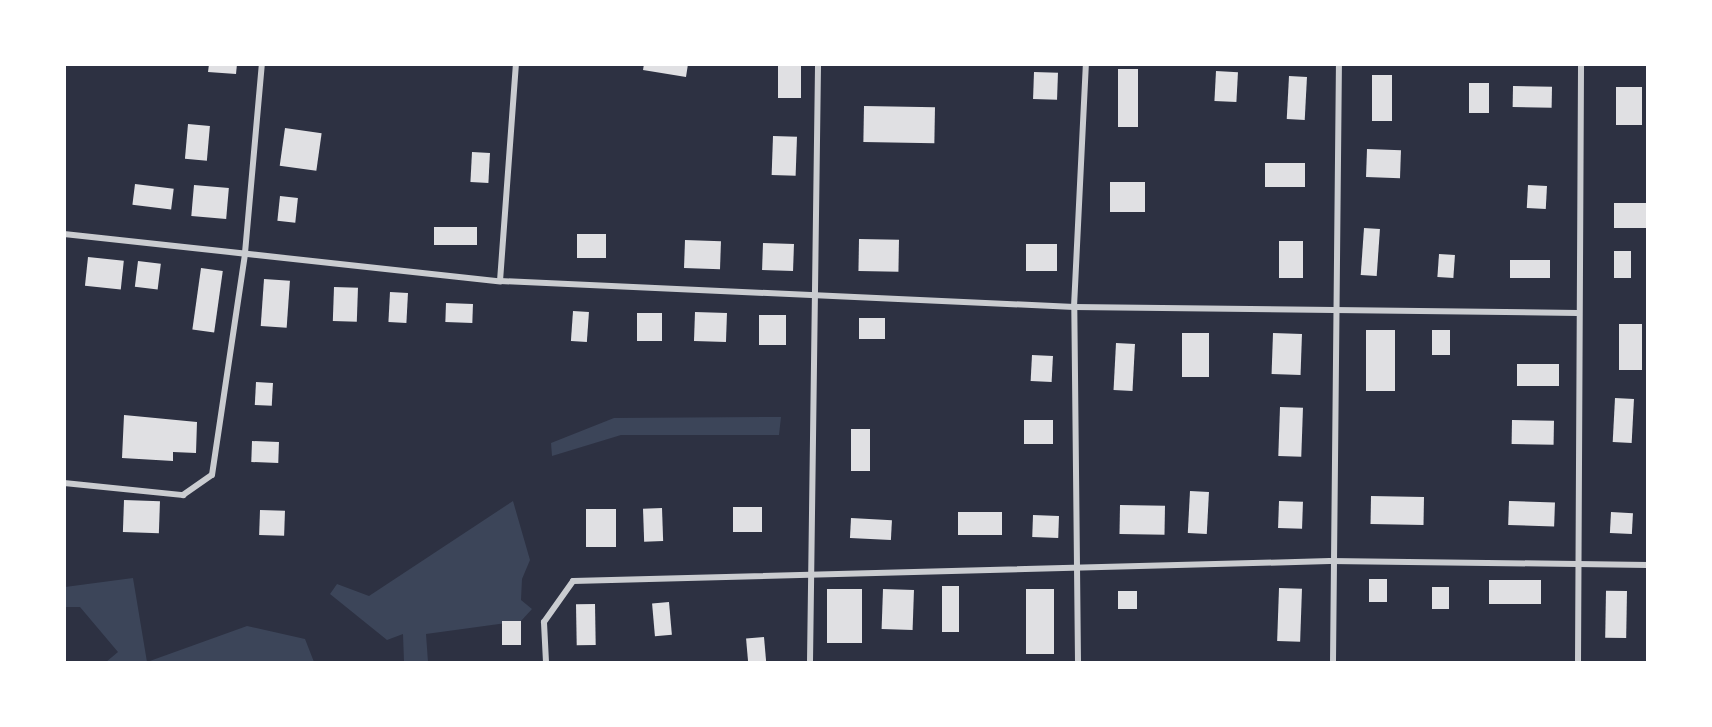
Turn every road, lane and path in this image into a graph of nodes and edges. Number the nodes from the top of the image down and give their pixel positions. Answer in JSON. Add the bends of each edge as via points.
{"nodes":[{"id":1,"x":262,"y":64,"type":"edge"},
{"id":2,"x":516,"y":64,"type":"edge"},
{"id":3,"x":818,"y":64,"type":"edge"},
{"id":4,"x":1086,"y":64,"type":"edge"},
{"id":5,"x":1339,"y":64,"type":"edge"},
{"id":6,"x":1581,"y":64,"type":"edge"},
{"id":7,"x":64,"y":234,"type":"edge"},
{"id":8,"x":245,"y":253,"type":"junction"},
{"id":9,"x":500,"y":281,"type":"junction"},
{"id":10,"x":816,"y":297,"type":"junction"},
{"id":11,"x":1074,"y":307,"type":"junction"},
{"id":12,"x":1337,"y":310,"type":"junction"},
{"id":13,"x":1578,"y":313,"type":"junction"},
{"id":14,"x":64,"y":483,"type":"edge"},
{"id":15,"x":1330,"y":561,"type":"junction"},
{"id":16,"x":1580,"y":562,"type":"junction"},
{"id":17,"x":1647,"y":565,"type":"edge"},
{"id":18,"x":1077,"y":566,"type":"junction"},
{"id":19,"x":809,"y":571,"type":"junction"},
{"id":20,"x":546,"y":663,"type":"edge"},
{"id":21,"x":810,"y":663,"type":"edge"},
{"id":22,"x":1078,"y":663,"type":"edge"},
{"id":23,"x":1333,"y":663,"type":"edge"},
{"id":24,"x":1578,"y":663,"type":"edge"}],
"edges":[{"from":1,"to":8,"type":"street"},
{"from":2,"to":9,"type":"street"},
{"from":3,"to":10,"type":"street"},
{"from":4,"to":11,"type":"street"},
{"from":5,"to":12,"type":"street"},
{"from":6,"to":13,"type":"street"},
{"from":7,"to":8,"type":"street"},
{"from":8,"to":9,"type":"street"},
{"from":8,"to":14,"type":"street","via":[[212,476],[183,495]]},
{"from":9,"to":10,"type":"street"},
{"from":10,"to":11,"type":"street"},
{"from":10,"to":19,"type":"street"},
{"from":11,"to":12,"type":"street"},
{"from":11,"to":18,"type":"street"},
{"from":12,"to":13,"type":"street"},
{"from":12,"to":15,"type":"street"},
{"from":13,"to":16,"type":"street"},
{"from":15,"to":16,"type":"street"},
{"from":15,"to":18,"type":"street"},
{"from":15,"to":23,"type":"street"},
{"from":16,"to":17,"type":"street"},
{"from":16,"to":24,"type":"street"},
{"from":18,"to":19,"type":"street"},
{"from":18,"to":22,"type":"street"},
{"from":19,"to":20,"type":"street","via":[[573,581],[544,622]]},
{"from":19,"to":21,"type":"street"}]}
